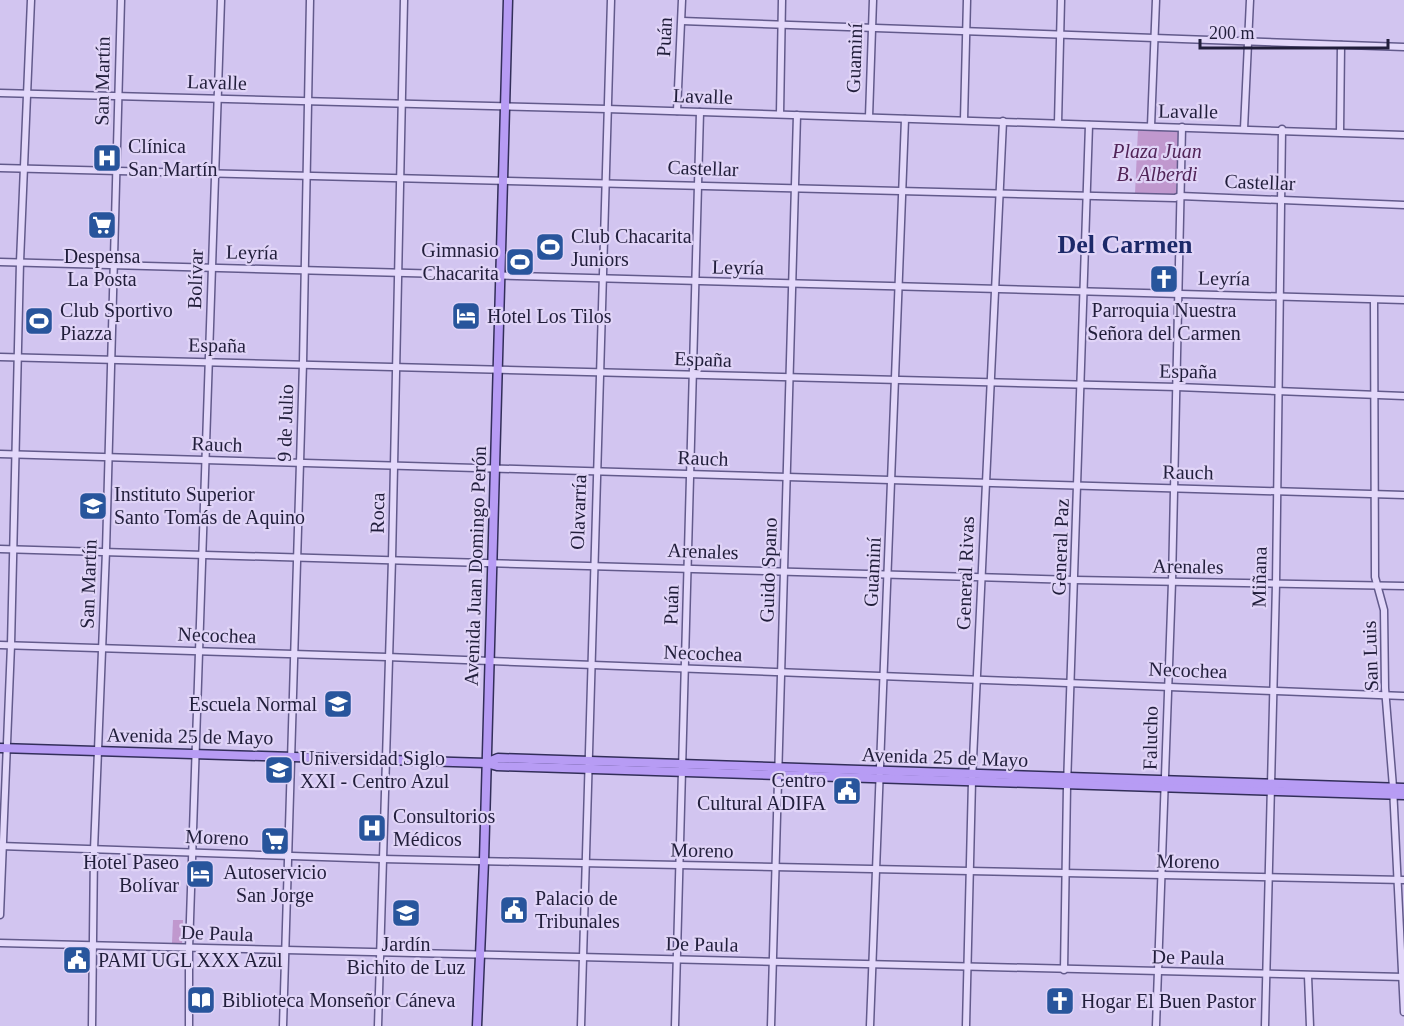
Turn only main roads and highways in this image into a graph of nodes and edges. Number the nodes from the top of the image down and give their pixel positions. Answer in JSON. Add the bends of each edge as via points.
{"nodes":[{"id":1,"x":507,"y":0,"type":"edge"},
{"id":2,"x":513,"y":0,"type":"edge"},
{"id":3,"x":505,"y":107,"type":"junction"},
{"id":4,"x":4,"y":748,"type":"edge"},
{"id":5,"x":486,"y":763,"type":"junction"},
{"id":6,"x":1404,"y":788,"type":"edge"},
{"id":7,"x":1394,"y":791,"type":"junction"},
{"id":8,"x":1404,"y":795,"type":"edge"},
{"id":9,"x":477,"y":1026,"type":"edge"}],
"edges":[{"from":1,"to":3,"type":"main road","name":"Avenida Juan Domingo Perón"},
{"from":2,"to":3,"type":"main road","name":"Avenida Juan Domingo Perón"},
{"from":3,"to":5,"type":"main road","name":"Avenida Juan Domingo Perón"},
{"from":4,"to":5,"type":"main road","name":"Avenida 25 de Mayo"},
{"from":5,"to":7,"type":"main road","name":"Avenida 25 de Mayo"},
{"from":5,"to":9,"type":"main road","name":"Avenida Juan Domingo Perón"},
{"from":6,"to":7,"type":"main road","name":"Avenida 25 de Mayo"},
{"from":7,"to":8,"type":"main road","name":"Avenida 25 de Mayo"}]}
